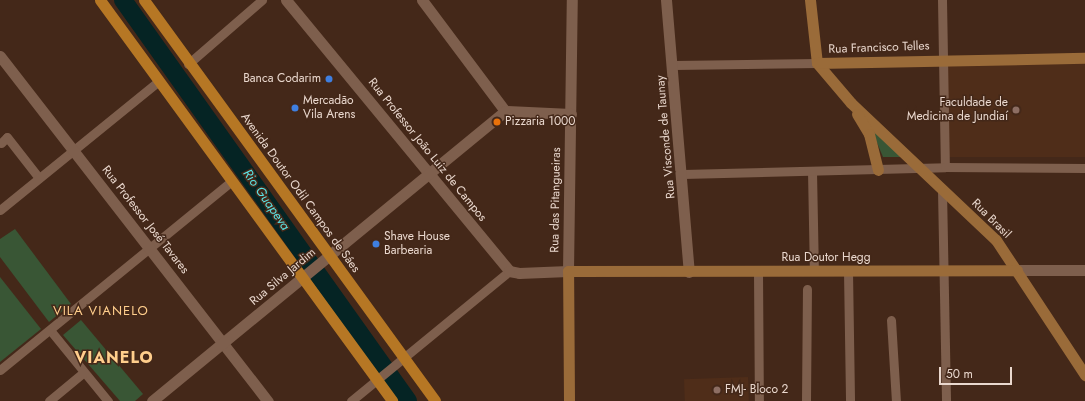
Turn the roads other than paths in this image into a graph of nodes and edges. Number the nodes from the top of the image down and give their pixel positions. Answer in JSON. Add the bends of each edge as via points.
{"nodes":[{"id":1,"x":100,"y":0,"type":"edge"},
{"id":2,"x":144,"y":0,"type":"edge"},
{"id":3,"x":262,"y":0,"type":"edge"},
{"id":4,"x":286,"y":0,"type":"edge"},
{"id":5,"x":422,"y":0,"type":"edge"},
{"id":6,"x":572,"y":0,"type":"edge"},
{"id":7,"x":666,"y":0,"type":"edge"},
{"id":8,"x":810,"y":0,"type":"edge"},
{"id":9,"x":942,"y":0,"type":"edge"},
{"id":10,"x":0,"y":56,"type":"edge"},
{"id":11,"x":1085,"y":58,"type":"edge"},
{"id":12,"x":942,"y":59,"type":"junction"},
{"id":13,"x":817,"y":63,"type":"junction"},
{"id":14,"x":188,"y":64,"type":"junction"},
{"id":15,"x":674,"y":65,"type":"junction"},
{"id":16,"x":159,"y":81,"type":"junction"},
{"id":17,"x":851,"y":103,"type":"junction"},
{"id":18,"x":505,"y":111,"type":"junction"},
{"id":19,"x":571,"y":114,"type":"junction"},
{"id":20,"x":1,"y":143,"type":"dead end"},
{"id":21,"x":74,"y":150,"type":"junction"},
{"id":22,"x":945,"y":167,"type":"junction"},
{"id":23,"x":920,"y":168,"type":"junction"},
{"id":24,"x":1085,"y":168,"type":"edge"},
{"id":25,"x":878,"y":170,"type":"junction"},
{"id":26,"x":812,"y":171,"type":"junction"},
{"id":27,"x":429,"y":172,"type":"junction"},
{"id":28,"x":683,"y":174,"type":"junction"},
{"id":29,"x":39,"y":178,"type":"junction"},
{"id":30,"x":232,"y":181,"type":"junction"},
{"id":31,"x":942,"y":190,"type":"junction"},
{"id":32,"x":0,"y":210,"type":"edge"},
{"id":33,"x":152,"y":248,"type":"junction"},
{"id":34,"x":330,"y":254,"type":"junction"},
{"id":35,"x":944,"y":270,"type":"junction"},
{"id":36,"x":1016,"y":270,"type":"junction"},
{"id":37,"x":1085,"y":270,"type":"edge"},
{"id":38,"x":509,"y":271,"type":"junction"},
{"id":39,"x":568,"y":271,"type":"junction"},
{"id":40,"x":814,"y":271,"type":"junction"},
{"id":41,"x":848,"y":271,"type":"junction"},
{"id":42,"x":689,"y":272,"type":"junction"},
{"id":43,"x":758,"y":272,"type":"junction"},
{"id":44,"x":306,"y":276,"type":"junction"},
{"id":45,"x":807,"y":289,"type":"dead end"},
{"id":46,"x":892,"y":320,"type":"dead end"},
{"id":47,"x":50,"y":330,"type":"junction"},
{"id":48,"x":223,"y":344,"type":"junction"},
{"id":49,"x":401,"y":361,"type":"junction"},
{"id":50,"x":0,"y":370,"type":"edge"},
{"id":51,"x":84,"y":372,"type":"junction"},
{"id":52,"x":1085,"y":375,"type":"edge"},
{"id":53,"x":379,"y":379,"type":"junction"},
{"id":54,"x":49,"y":401,"type":"edge"},
{"id":55,"x":108,"y":401,"type":"edge"},
{"id":56,"x":152,"y":401,"type":"edge"},
{"id":57,"x":268,"y":401,"type":"edge"},
{"id":58,"x":352,"y":401,"type":"edge"},
{"id":59,"x":392,"y":401,"type":"edge"},
{"id":60,"x":435,"y":401,"type":"edge"},
{"id":61,"x":569,"y":401,"type":"edge"},
{"id":62,"x":759,"y":401,"type":"edge"},
{"id":63,"x":806,"y":401,"type":"edge"},
{"id":64,"x":850,"y":401,"type":"edge"},
{"id":65,"x":896,"y":401,"type":"edge"},
{"id":66,"x":946,"y":401,"type":"edge"}],
"edges":[{"from":1,"to":16,"type":"main road"},
{"from":2,"to":14,"type":"main road","name":"Avenida Doutor Odil Campos de Sáes"},
{"from":3,"to":14,"type":"street"},
{"from":4,"to":27,"type":"street","name":"Rua Professor João Luiz de Campos"},
{"from":5,"to":18,"type":"street"},
{"from":6,"to":19,"type":"street","name":"Rua das Pitangueiras"},
{"from":7,"to":15,"type":"street","name":"Rua Visconde de Taunay"},
{"from":8,"to":13,"type":"main road"},
{"from":9,"to":12,"type":"street"},
{"from":10,"to":21,"type":"street","name":"Rua Professor José Tavares"},
{"from":11,"to":12,"type":"main road","name":"Rua Francisco Telles"},
{"from":12,"to":13,"type":"main road","name":"Rua Francisco Telles"},
{"from":12,"to":22,"type":"street"},
{"from":13,"to":15,"type":"street","name":"Rua Francisco Telles"},
{"from":13,"to":17,"type":"main road"},
{"from":14,"to":34,"type":"main road","name":"Avenida Doutor Odil Campos de Sáes"},
{"from":15,"to":28,"type":"street","name":"Rua Visconde de Taunay"},
{"from":16,"to":21,"type":"street"},
{"from":16,"to":30,"type":"main road"},
{"from":17,"to":23,"type":"main road","name":"Rua Brasil"},
{"from":17,"to":25,"type":"main road","via":[[869,134]]},
{"from":18,"to":19,"type":"street"},
{"from":18,"to":27,"type":"street","name":"Rua Silva Jardim"},
{"from":19,"to":39,"type":"street","name":"Rua das Pitangueiras"},
{"from":20,"to":29,"type":"street","via":[[7,137]]},
{"from":21,"to":29,"type":"street"},
{"from":21,"to":33,"type":"street","name":"Rua Professor José Tavares"},
{"from":22,"to":23,"type":"street"},
{"from":22,"to":24,"type":"street"},
{"from":23,"to":25,"type":"street"},
{"from":23,"to":31,"type":"main road","name":"Rua Brasil"},
{"from":25,"to":26,"type":"street"},
{"from":26,"to":28,"type":"street"},
{"from":26,"to":40,"type":"street"},
{"from":27,"to":34,"type":"street","name":"Rua Silva Jardim"},
{"from":27,"to":38,"type":"street","name":"Rua Professor João Luiz de Campos"},
{"from":28,"to":42,"type":"street","name":"Rua Visconde de Taunay"},
{"from":29,"to":32,"type":"street"},
{"from":30,"to":33,"type":"street"},
{"from":30,"to":44,"type":"main road"},
{"from":31,"to":35,"type":"street"},
{"from":31,"to":36,"type":"main road","name":"Rua Brasil","via":[[996,240]]},
{"from":33,"to":47,"type":"street"},
{"from":33,"to":48,"type":"street","name":"Rua Professor José Tavares"},
{"from":34,"to":44,"type":"street","name":"Rua Silva Jardim"},
{"from":34,"to":49,"type":"main road","name":"Avenida Doutor Odil Campos de Sáes"},
{"from":35,"to":36,"type":"main road","name":"Rua Doutor Hegg"},
{"from":35,"to":41,"type":"main road","name":"Rua Doutor Hegg"},
{"from":35,"to":66,"type":"street"},
{"from":36,"to":37,"type":"street","name":"Rua Doutor Hegg"},
{"from":36,"to":52,"type":"main road","name":"Rua Brasil"},
{"from":38,"to":39,"type":"street"},
{"from":38,"to":49,"type":"street"},
{"from":39,"to":42,"type":"main road","name":"Rua Doutor Hegg"},
{"from":39,"to":61,"type":"main road","name":"Rua das Pitangueiras"},
{"from":40,"to":41,"type":"main road","name":"Rua Doutor Hegg"},
{"from":40,"to":43,"type":"main road","name":"Rua Doutor Hegg"},
{"from":41,"to":64,"type":"street"},
{"from":42,"to":43,"type":"main road","name":"Rua Doutor Hegg"},
{"from":43,"to":62,"type":"street"},
{"from":44,"to":48,"type":"street","name":"Rua Silva Jardim"},
{"from":44,"to":53,"type":"main road"},
{"from":45,"to":63,"type":"street"},
{"from":46,"to":65,"type":"street"},
{"from":47,"to":50,"type":"street"},
{"from":47,"to":51,"type":"street"},
{"from":48,"to":56,"type":"street","name":"Rua Silva Jardim"},
{"from":48,"to":57,"type":"street","name":"Rua Professor José Tavares"},
{"from":49,"to":53,"type":"street"},
{"from":49,"to":60,"type":"main road","name":"Avenida Doutor Odil Campos de Sáes"},
{"from":51,"to":54,"type":"street"},
{"from":51,"to":55,"type":"street"},
{"from":53,"to":58,"type":"street"},
{"from":53,"to":59,"type":"main road"}]}
